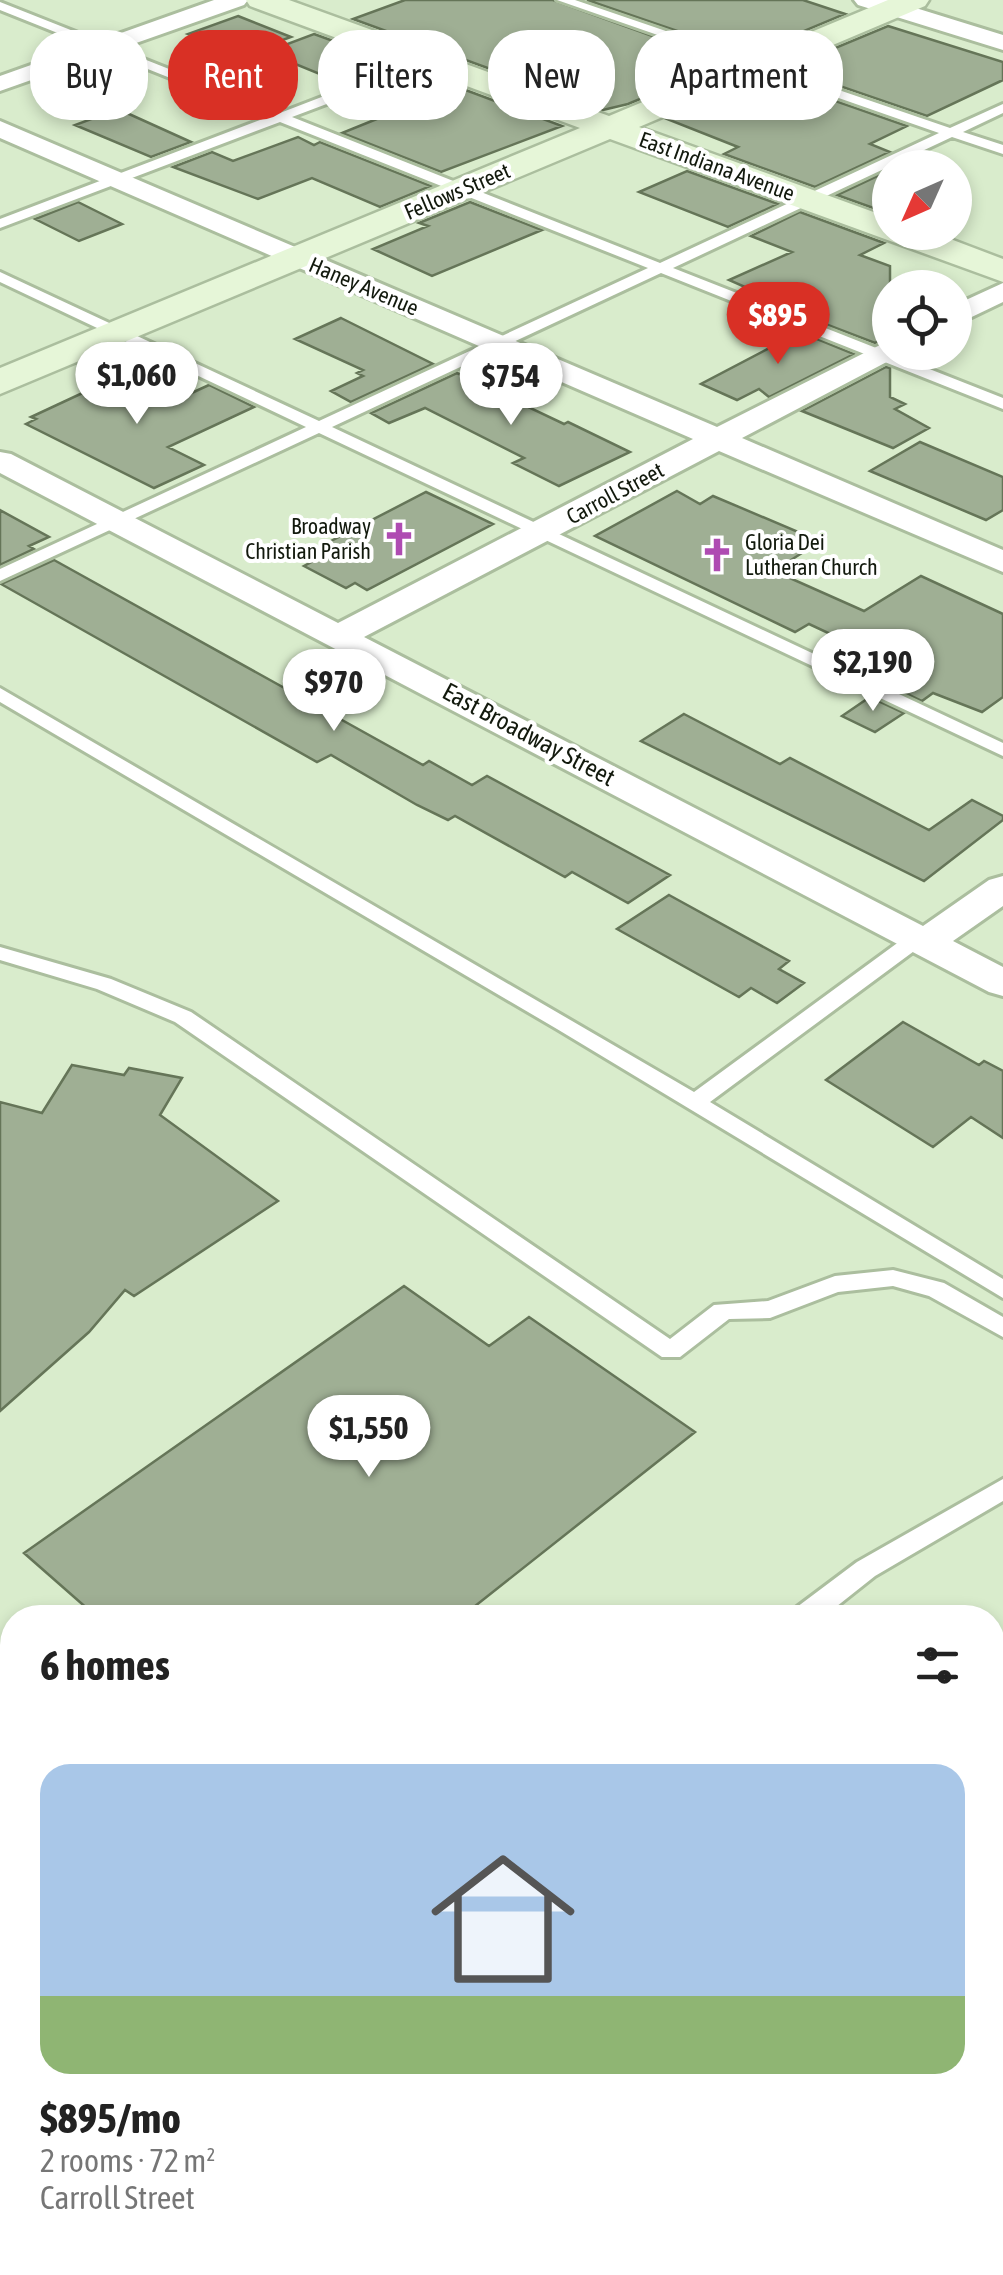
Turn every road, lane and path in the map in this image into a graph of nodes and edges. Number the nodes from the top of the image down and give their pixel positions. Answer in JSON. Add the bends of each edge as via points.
{"nodes":[{"id":1,"x":236,"y":0,"type":"edge"},
{"id":2,"x":262,"y":0,"type":"edge"},
{"id":3,"x":576,"y":1,"type":"edge"},
{"id":4,"x":891,"y":3,"type":"edge"},
{"id":5,"x":0,"y":6,"type":"edge"},
{"id":6,"x":60,"y":30,"type":"edge"},
{"id":7,"x":342,"y":30,"type":"edge"},
{"id":8,"x":655,"y":30,"type":"edge"},
{"id":9,"x":832,"y":30,"type":"edge"},
{"id":10,"x":148,"y":31,"type":"edge"},
{"id":11,"x":1003,"y":43,"type":"edge"},
{"id":12,"x":30,"y":73,"type":"edge"},
{"id":13,"x":468,"y":76,"type":"edge"},
{"id":14,"x":0,"y":84,"type":"edge"},
{"id":15,"x":843,"y":96,"type":"edge"},
{"id":16,"x":1003,"y":108,"type":"edge"},
{"id":17,"x":635,"y":116,"type":"edge"},
{"id":18,"x":269,"y":120,"type":"edge"},
{"id":19,"x":290,"y":120,"type":"edge"},
{"id":20,"x":608,"y":127,"type":"junction"},
{"id":21,"x":0,"y":129,"type":"edge"},
{"id":22,"x":950,"y":132,"type":"junction"},
{"id":23,"x":1003,"y":150,"type":"edge"},
{"id":24,"x":115,"y":178,"type":"junction"},
{"id":25,"x":461,"y":189,"type":"junction"},
{"id":26,"x":807,"y":199,"type":"junction"},
{"id":27,"x":872,"y":223,"type":"edge"},
{"id":28,"x":0,"y":224,"type":"edge"},
{"id":29,"x":946,"y":250,"type":"edge"},
{"id":30,"x":298,"y":257,"type":"junction"},
{"id":31,"x":662,"y":267,"type":"junction"},
{"id":32,"x":1003,"y":271,"type":"edge"},
{"id":33,"x":0,"y":276,"type":"edge"},
{"id":34,"x":1003,"y":291,"type":"edge"},
{"id":35,"x":972,"y":307,"type":"edge"},
{"id":36,"x":120,"y":331,"type":"junction"},
{"id":37,"x":496,"y":343,"type":"junction"},
{"id":38,"x":872,"y":347,"type":"edge"},
{"id":39,"x":872,"y":359,"type":"edge"},
{"id":40,"x":926,"y":370,"type":"edge"},
{"id":41,"x":0,"y":382,"type":"edge"},
{"id":42,"x":1003,"y":404,"type":"edge"},
{"id":43,"x":318,"y":426,"type":"junction"},
{"id":44,"x":718,"y":439,"type":"junction"},
{"id":45,"x":0,"y":461,"type":"edge"},
{"id":46,"x":116,"y":521,"type":"junction"},
{"id":47,"x":541,"y":532,"type":"junction"},
{"id":48,"x":1003,"y":562,"type":"edge"},
{"id":49,"x":0,"y":576,"type":"edge"},
{"id":50,"x":340,"y":636,"type":"junction"},
{"id":51,"x":0,"y":694,"type":"edge"},
{"id":52,"x":1003,"y":750,"type":"edge"},
{"id":53,"x":1003,"y":888,"type":"edge"},
{"id":54,"x":922,"y":940,"type":"junction"},
{"id":55,"x":0,"y":953,"type":"edge"},
{"id":56,"x":1003,"y":983,"type":"edge"},
{"id":57,"x":694,"y":1102,"type":"junction"},
{"id":58,"x":1003,"y":1290,"type":"edge"},
{"id":59,"x":1003,"y":1328,"type":"edge"},
{"id":60,"x":1003,"y":1489,"type":"edge"},
{"id":61,"x":819,"y":1605,"type":"edge"}],
"edges":[{"from":1,"to":10,"type":"street"},
{"from":2,"to":7,"type":"street","name":"East Indiana Avenue"},
{"from":3,"to":8,"type":"lane"},
{"from":4,"to":9,"type":"street","name":"Fellows Street"},
{"from":4,"to":11,"type":"street"},
{"from":5,"to":6,"type":"lane"},
{"from":12,"to":14,"type":"street"},
{"from":13,"to":20,"type":"street","name":"East Indiana Avenue"},
{"from":15,"to":22,"type":"lane"},
{"from":16,"to":22,"type":"lane"},
{"from":17,"to":20,"type":"street","name":"Fellows Street"},
{"from":18,"to":24,"type":"lane"},
{"from":19,"to":25,"type":"lane"},
{"from":20,"to":25,"type":"street","name":"Fellows Street"},
{"from":20,"to":26,"type":"street","name":"East Indiana Avenue"},
{"from":21,"to":24,"type":"street","name":"Haney Avenue"},
{"from":22,"to":23,"type":"lane"},
{"from":22,"to":26,"type":"lane"},
{"from":24,"to":28,"type":"lane"},
{"from":24,"to":30,"type":"street","name":"Haney Avenue"},
{"from":25,"to":30,"type":"street","name":"Fellows Street"},
{"from":25,"to":31,"type":"lane"},
{"from":26,"to":27,"type":"street","name":"East Indiana Avenue"},
{"from":26,"to":31,"type":"lane"},
{"from":29,"to":32,"type":"street"},
{"from":30,"to":36,"type":"street","name":"Fellows Street"},
{"from":30,"to":37,"type":"street","name":"Haney Avenue"},
{"from":31,"to":37,"type":"lane"},
{"from":31,"to":38,"type":"lane"},
{"from":33,"to":36,"type":"lane"},
{"from":34,"to":35,"type":"street"},
{"from":36,"to":41,"type":"street","name":"Fellows Street"},
{"from":36,"to":43,"type":"lane"},
{"from":37,"to":43,"type":"lane"},
{"from":37,"to":44,"type":"street","name":"Haney Avenue"},
{"from":39,"to":44,"type":"street","name":"Carroll Street"},
{"from":40,"to":42,"type":"lane"},
{"from":43,"to":46,"type":"lane"},
{"from":43,"to":47,"type":"lane"},
{"from":44,"to":47,"type":"street","name":"Carroll Street"},
{"from":44,"to":48,"type":"street","name":"Haney Avenue"},
{"from":45,"to":46,"type":"street","name":"East Broadway Street"},
{"from":46,"to":49,"type":"lane"},
{"from":46,"to":50,"type":"street","name":"East Broadway Street"},
{"from":47,"to":50,"type":"street","name":"Carroll Street"},
{"from":47,"to":52,"type":"lane"},
{"from":50,"to":54,"type":"street","name":"East Broadway Street"},
{"from":51,"to":57,"type":"lane"},
{"from":53,"to":54,"type":"street"},
{"from":54,"to":56,"type":"street","name":"East Broadway Street"},
{"from":54,"to":57,"type":"lane"},
{"from":55,"to":59,"type":"lane","via":[[104,984],[183,1017],[672,1351],[723,1312],[770,1309],[834,1284],[893,1278],[936,1289]]},
{"from":57,"to":58,"type":"lane"},
{"from":60,"to":61,"type":"lane"}]}
